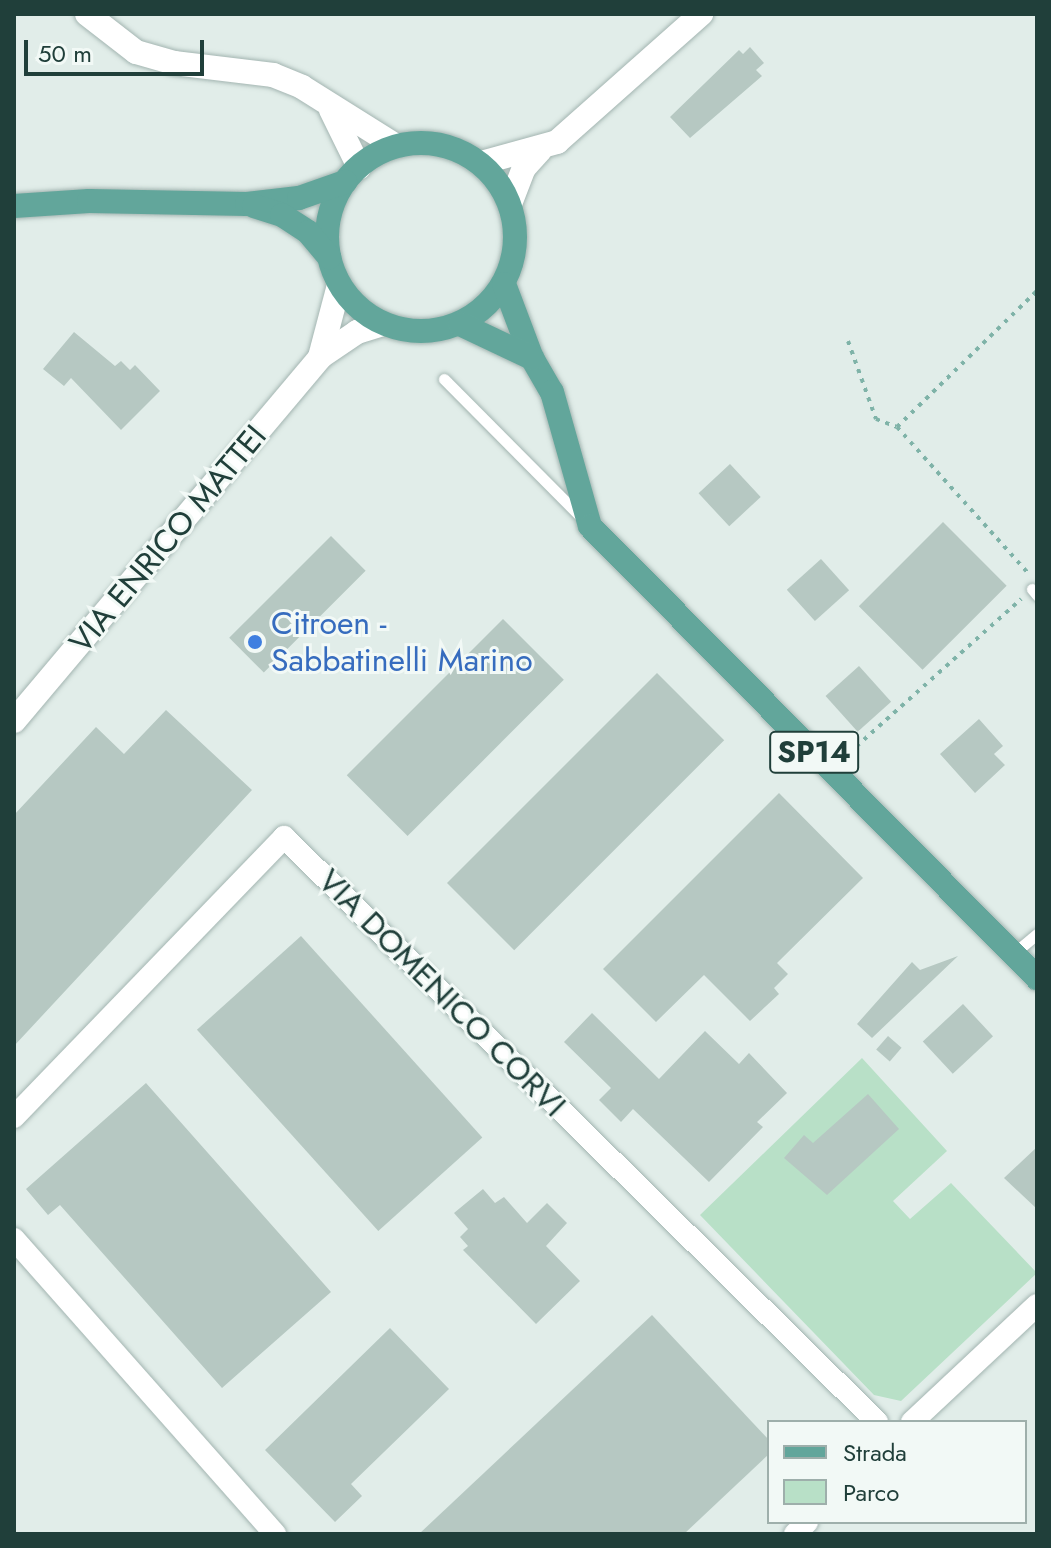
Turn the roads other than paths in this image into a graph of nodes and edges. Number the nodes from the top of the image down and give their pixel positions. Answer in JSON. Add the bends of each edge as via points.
{"nodes":[{"id":1,"x":87,"y":14,"type":"edge"},
{"id":2,"x":701,"y":14,"type":"edge"},
{"id":3,"x":328,"y":104,"type":"junction"},
{"id":4,"x":396,"y":146,"type":"junction"},
{"id":5,"x":540,"y":150,"type":"junction"},
{"id":6,"x":481,"y":163,"type":"junction"},
{"id":7,"x":352,"y":174,"type":"junction"},
{"id":8,"x":247,"y":204,"type":"junction"},
{"id":9,"x":510,"y":204,"type":"junction"},
{"id":10,"x":14,"y":206,"type":"edge"},
{"id":11,"x":329,"y":257,"type":"junction"},
{"id":12,"x":504,"y":284,"type":"junction"},
{"id":13,"x":339,"y":285,"type":"junction"},
{"id":14,"x":383,"y":324,"type":"junction"},
{"id":15,"x":460,"y":324,"type":"junction"},
{"id":16,"x":320,"y":357,"type":"junction"},
{"id":17,"x":532,"y":358,"type":"junction"},
{"id":18,"x":444,"y":379,"type":"dead end"},
{"id":19,"x":590,"y":526,"type":"junction"},
{"id":20,"x":14,"y":721,"type":"edge"},
{"id":21,"x":1037,"y":934,"type":"edge"},
{"id":22,"x":1013,"y":954,"type":"junction"},
{"id":23,"x":1037,"y":978,"type":"edge"},
{"id":24,"x":14,"y":1117,"type":"edge"},
{"id":25,"x":14,"y":1239,"type":"edge"},
{"id":26,"x":1037,"y":1305,"type":"edge"},
{"id":27,"x":875,"y":1420,"type":"edge"},
{"id":28,"x":914,"y":1420,"type":"edge"},
{"id":29,"x":275,"y":1534,"type":"edge"}],
"edges":[{"from":1,"to":3,"type":"main road","via":[[136,52],[174,63],[273,75]]},
{"from":2,"to":5,"type":"main road","via":[[571,132]]},
{"from":3,"to":4,"type":"main road"},
{"from":3,"to":7,"type":"main road"},
{"from":4,"to":6,"type":"main road","via":[[440,144]]},
{"from":4,"to":7,"type":"main road"},
{"from":5,"to":6,"type":"main road"},
{"from":5,"to":9,"type":"main road","via":[[524,168]]},
{"from":6,"to":9,"type":"main road"},
{"from":7,"to":8,"type":"main road","via":[[299,198]]},
{"from":7,"to":11,"type":"main road","via":[[332,205]]},
{"from":8,"to":10,"type":"main road","via":[[89,201]]},
{"from":8,"to":11,"type":"main road","via":[[295,223]]},
{"from":9,"to":12,"type":"main road","via":[[516,231]]},
{"from":11,"to":13,"type":"main road"},
{"from":12,"to":15,"type":"main road","via":[[485,308]]},
{"from":12,"to":17,"type":"main road","number":"SP14"},
{"from":13,"to":14,"type":"main road"},
{"from":13,"to":16,"type":"main road","name":"VIA ENRICO MATTEI"},
{"from":14,"to":15,"type":"main road","via":[[421,332]]},
{"from":14,"to":16,"type":"main road","name":"VIA ENRICO MATTEI","via":[[357,332]]},
{"from":15,"to":17,"type":"main road"},
{"from":16,"to":20,"type":"main road","name":"VIA ENRICO MATTEI"},
{"from":17,"to":19,"type":"main road","number":"SP14","via":[[556,404]]},
{"from":18,"to":19,"type":"lane"},
{"from":19,"to":22,"type":"main road","number":"SP14"},
{"from":21,"to":22,"type":"lane"},
{"from":22,"to":23,"type":"main road","number":"SP14"},
{"from":24,"to":27,"type":"street","name":"VIA DOMENICO CORVI","via":[[284,837]]},
{"from":25,"to":29,"type":"street"},
{"from":26,"to":28,"type":"street"}]}
